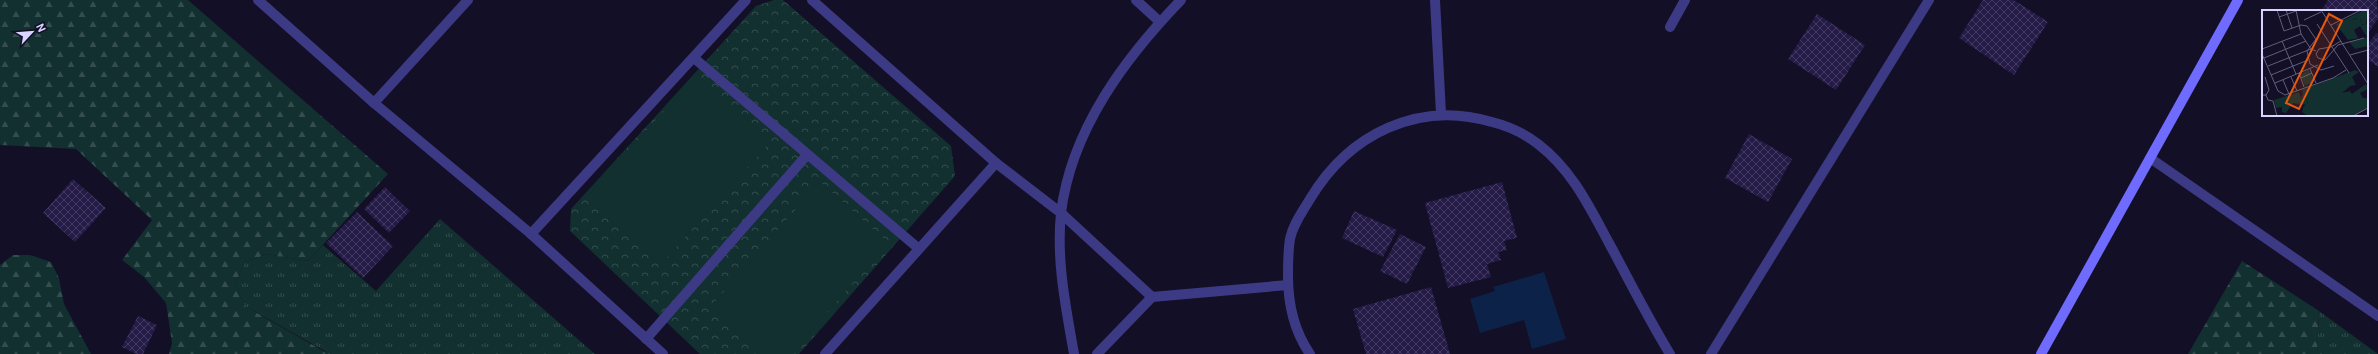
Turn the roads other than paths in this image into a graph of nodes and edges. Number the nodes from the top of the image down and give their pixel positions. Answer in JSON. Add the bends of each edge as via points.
{"nodes":[{"id":1,"x":258,"y":0,"type":"edge"},
{"id":2,"x":468,"y":0,"type":"edge"},
{"id":3,"x":746,"y":0,"type":"edge"},
{"id":4,"x":812,"y":0,"type":"edge"},
{"id":5,"x":1136,"y":0,"type":"edge"},
{"id":6,"x":1181,"y":0,"type":"edge"},
{"id":7,"x":1435,"y":0,"type":"edge"},
{"id":8,"x":1685,"y":0,"type":"edge"},
{"id":9,"x":1929,"y":0,"type":"edge"},
{"id":10,"x":2238,"y":0,"type":"edge"},
{"id":11,"x":1160,"y":22,"type":"junction"},
{"id":12,"x":1670,"y":27,"type":"dead end"},
{"id":13,"x":694,"y":58,"type":"junction"},
{"id":14,"x":374,"y":103,"type":"junction"},
{"id":15,"x":1441,"y":114,"type":"junction"},
{"id":16,"x":807,"y":154,"type":"junction"},
{"id":17,"x":2150,"y":158,"type":"junction"},
{"id":18,"x":996,"y":163,"type":"junction"},
{"id":19,"x":1061,"y":213,"type":"junction"},
{"id":20,"x":531,"y":234,"type":"junction"},
{"id":21,"x":918,"y":248,"type":"junction"},
{"id":22,"x":1288,"y":285,"type":"junction"},
{"id":23,"x":1152,"y":297,"type":"junction"},
{"id":24,"x":2378,"y":316,"type":"edge"},
{"id":25,"x":646,"y":338,"type":"junction"},
{"id":26,"x":663,"y":354,"type":"edge"},
{"id":27,"x":825,"y":354,"type":"edge"},
{"id":28,"x":1074,"y":354,"type":"edge"},
{"id":29,"x":1098,"y":354,"type":"edge"},
{"id":30,"x":1310,"y":354,"type":"edge"},
{"id":31,"x":1670,"y":354,"type":"edge"},
{"id":32,"x":1711,"y":354,"type":"edge"},
{"id":33,"x":2041,"y":354,"type":"edge"}],
"edges":[{"from":1,"to":14,"type":"street"},
{"from":2,"to":14,"type":"street"},
{"from":3,"to":13,"type":"street"},
{"from":4,"to":18,"type":"street"},
{"from":5,"to":11,"type":"street"},
{"from":6,"to":11,"type":"street"},
{"from":7,"to":15,"type":"street"},
{"from":8,"to":12,"type":"street"},
{"from":9,"to":32,"type":"street"},
{"from":10,"to":17,"type":"street"},
{"from":11,"to":19,"type":"street","via":[[1129,59],[1083,136],[1072,166]]},
{"from":13,"to":16,"type":"street"},
{"from":13,"to":20,"type":"street"},
{"from":14,"to":20,"type":"street"},
{"from":15,"to":22,"type":"street","via":[[1404,121],[1381,130],[1336,162],[1298,218],[1290,238]]},
{"from":15,"to":31,"type":"street","via":[[1475,116],[1499,124],[1536,142],[1557,159],[1588,204]]},
{"from":16,"to":21,"type":"street"},
{"from":16,"to":25,"type":"street"},
{"from":17,"to":24,"type":"street"},
{"from":17,"to":33,"type":"street"},
{"from":18,"to":19,"type":"street"},
{"from":18,"to":21,"type":"street"},
{"from":19,"to":23,"type":"street"},
{"from":19,"to":28,"type":"street","via":[[1061,265]]},
{"from":20,"to":25,"type":"street"},
{"from":21,"to":27,"type":"street"},
{"from":22,"to":23,"type":"street"},
{"from":22,"to":30,"type":"street","via":[[1297,328]]},
{"from":23,"to":29,"type":"street"},
{"from":25,"to":26,"type":"street"}]}
